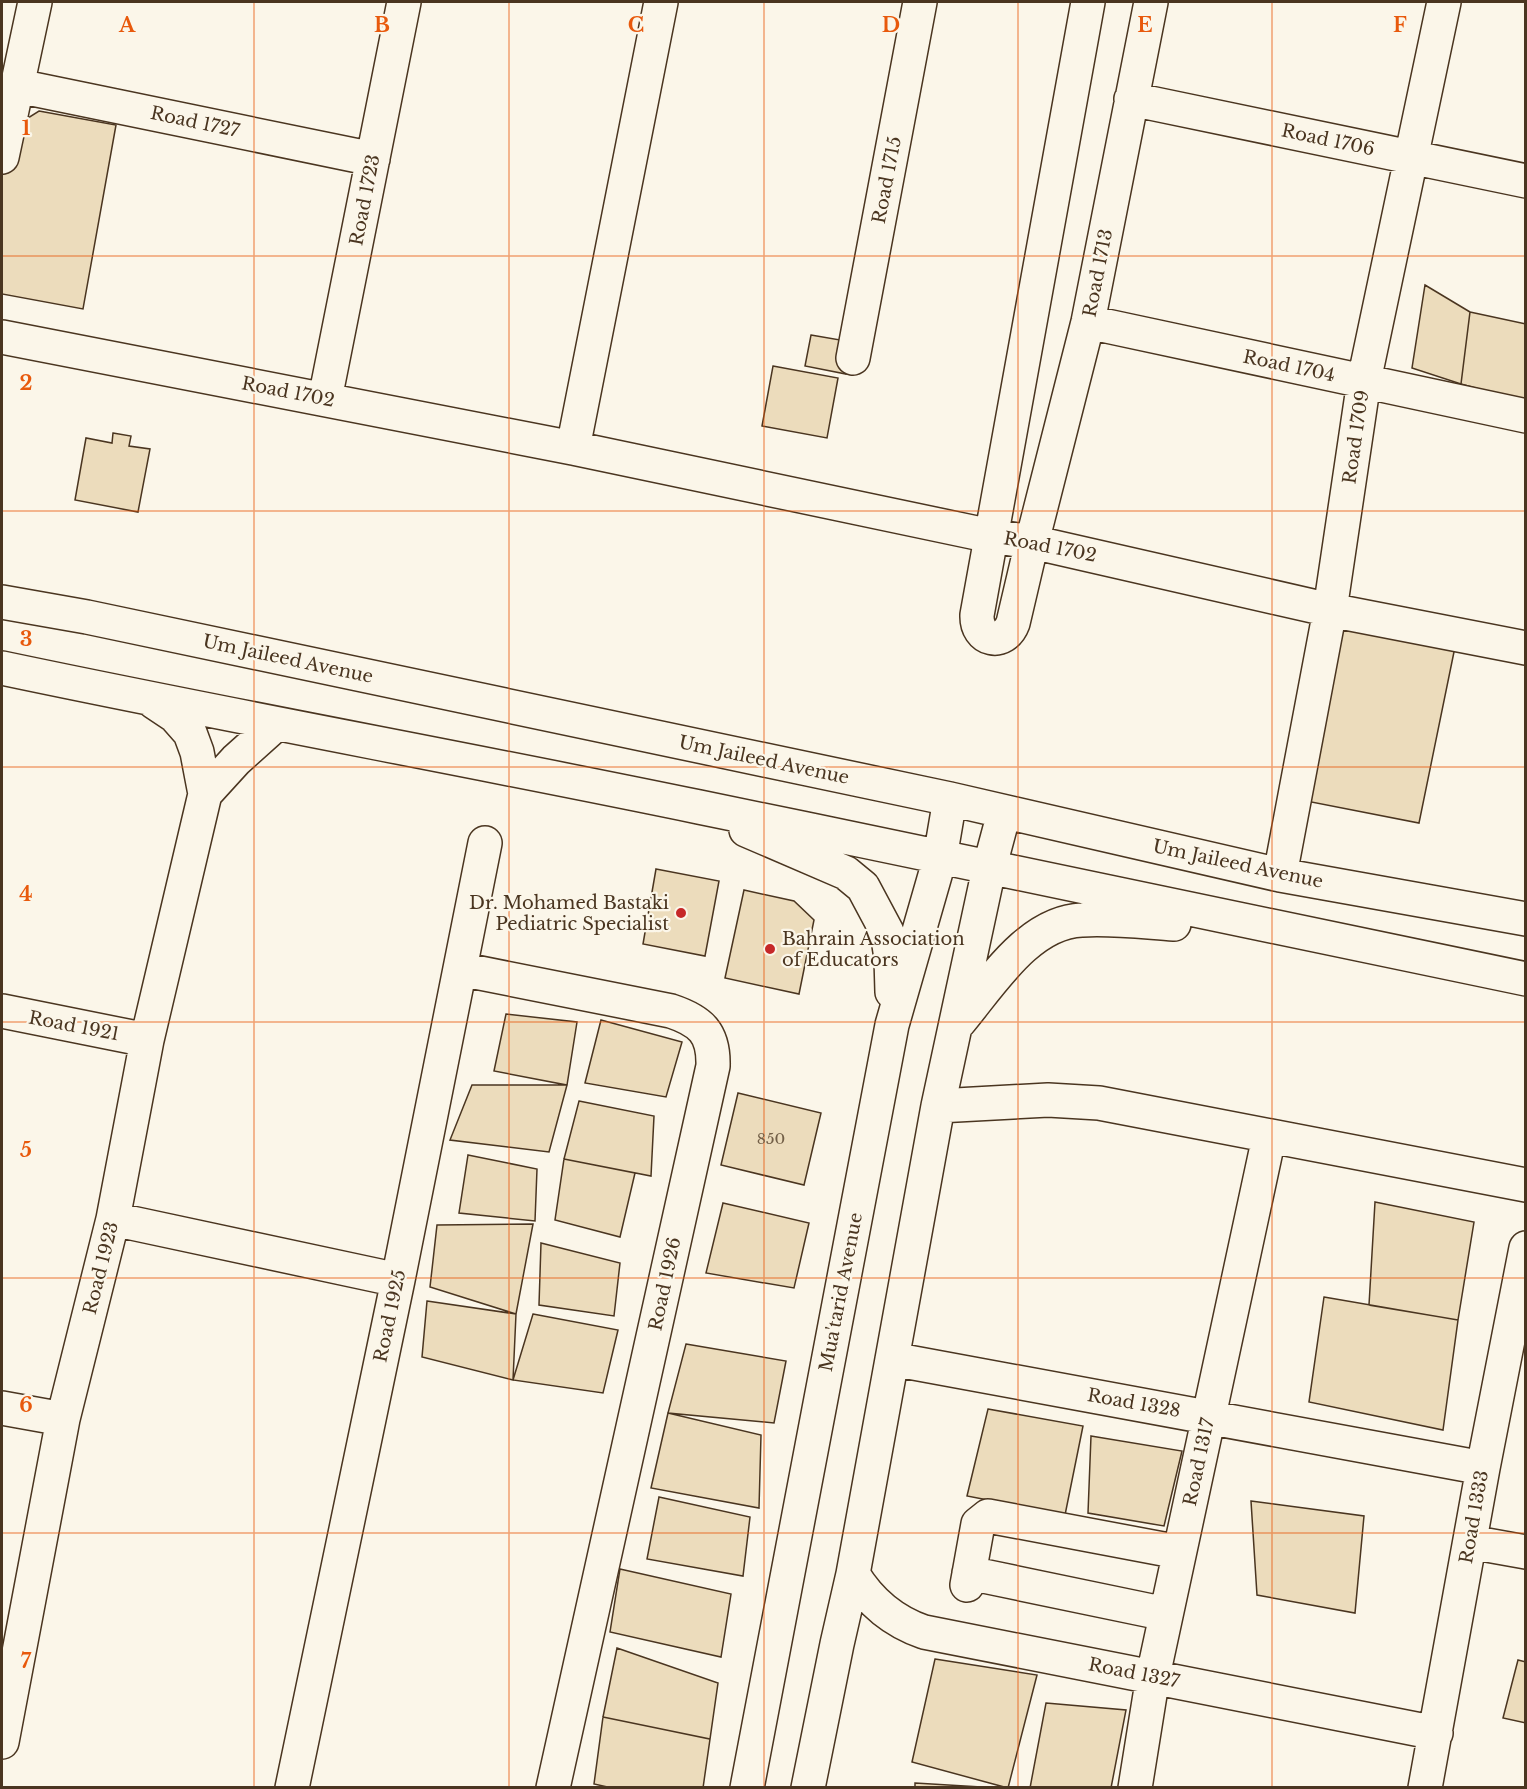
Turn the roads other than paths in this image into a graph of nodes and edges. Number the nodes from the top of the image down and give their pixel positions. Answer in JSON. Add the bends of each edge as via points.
{"nodes":[{"id":1,"x":34,"y":2,"type":"edge"},
{"id":2,"x":404,"y":2,"type":"edge"},
{"id":3,"x":661,"y":2,"type":"edge"},
{"id":4,"x":920,"y":2,"type":"edge"},
{"id":5,"x":1088,"y":2,"type":"edge"},
{"id":6,"x":1152,"y":2,"type":"edge"},
{"id":7,"x":1444,"y":2,"type":"edge"},
{"id":8,"x":18,"y":86,"type":"junction"},
{"id":9,"x":1131,"y":99,"type":"junction"},
{"id":10,"x":2,"y":154,"type":"edge"},
{"id":11,"x":1411,"y":158,"type":"junction"},
{"id":12,"x":373,"y":159,"type":"junction"},
{"id":13,"x":1526,"y":181,"type":"edge"},
{"id":14,"x":1088,"y":322,"type":"junction"},
{"id":15,"x":2,"y":337,"type":"edge"},
{"id":16,"x":853,"y":358,"type":"dead end"},
{"id":17,"x":1364,"y":381,"type":"junction"},
{"id":18,"x":325,"y":399,"type":"junction"},
{"id":19,"x":1526,"y":416,"type":"edge"},
{"id":20,"x":573,"y":448,"type":"junction"},
{"id":21,"x":991,"y":536,"type":"junction"},
{"id":22,"x":1032,"y":542,"type":"junction"},
{"id":23,"x":2,"y":602,"type":"edge"},
{"id":24,"x":1330,"y":610,"type":"junction"},
{"id":25,"x":1526,"y":648,"type":"edge"},
{"id":26,"x":2,"y":668,"type":"edge"},
{"id":27,"x":151,"y":700,"type":"junction"},
{"id":28,"x":275,"y":725,"type":"junction"},
{"id":29,"x":205,"y":795,"type":"junction"},
{"id":30,"x":950,"y":799,"type":"junction"},
{"id":31,"x":698,"y":807,"type":"junction"},
{"id":32,"x":1005,"y":813,"type":"junction"},
{"id":33,"x":485,"y":843,"type":"dead end"},
{"id":34,"x":940,"y":858,"type":"junction"},
{"id":35,"x":989,"y":869,"type":"junction"},
{"id":36,"x":1280,"y":875,"type":"junction"},
{"id":37,"x":1526,"y":919,"type":"edge"},
{"id":38,"x":1272,"y":928,"type":"junction"},
{"id":39,"x":460,"y":969,"type":"junction"},
{"id":40,"x":1526,"y":979,"type":"edge"},
{"id":41,"x":2,"y":1011,"type":"edge"},
{"id":42,"x":892,"y":1025,"type":"junction"},
{"id":43,"x":956,"y":1026,"type":"junction"},
{"id":44,"x":147,"y":1040,"type":"junction"},
{"id":45,"x":938,"y":1106,"type":"junction"},
{"id":46,"x":1269,"y":1137,"type":"junction"},
{"id":47,"x":1526,"y":1185,"type":"edge"},
{"id":48,"x":113,"y":1219,"type":"junction"},
{"id":49,"x":1526,"y":1248,"type":"edge"},
{"id":50,"x":398,"y":1280,"type":"junction"},
{"id":51,"x":892,"y":1359,"type":"junction"},
{"id":52,"x":1515,"y":1361,"type":"edge"},
{"id":53,"x":2,"y":1408,"type":"edge"},
{"id":54,"x":1209,"y":1416,"type":"junction"},
{"id":55,"x":63,"y":1419,"type":"junction"},
{"id":56,"x":1482,"y":1467,"type":"junction"},
{"id":57,"x":1470,"y":1542,"type":"junction"},
{"id":58,"x":1179,"y":1552,"type":"junction"},
{"id":59,"x":1526,"y":1552,"type":"edge"},
{"id":60,"x":853,"y":1574,"type":"junction"},
{"id":61,"x":1166,"y":1614,"type":"junction"},
{"id":62,"x":1153,"y":1676,"type":"junction"},
{"id":63,"x":1436,"y":1733,"type":"junction"},
{"id":64,"x":2,"y":1742,"type":"edge"},
{"id":65,"x":292,"y":1788,"type":"edge"},
{"id":66,"x":554,"y":1788,"type":"edge"},
{"id":67,"x":747,"y":1788,"type":"edge"},
{"id":68,"x":808,"y":1788,"type":"edge"},
{"id":69,"x":1134,"y":1788,"type":"edge"},
{"id":70,"x":1425,"y":1788,"type":"edge"}],
"edges":[{"from":1,"to":8,"type":"street"},
{"from":2,"to":12,"type":"street","name":"Road 1723"},
{"from":3,"to":20,"type":"street"},
{"from":4,"to":16,"type":"street","name":"Road 1715"},
{"from":5,"to":21,"type":"street"},
{"from":6,"to":9,"type":"street","name":"Road 1713"},
{"from":7,"to":11,"type":"street","name":"Road 1709"},
{"from":8,"to":10,"type":"street"},
{"from":8,"to":12,"type":"street","name":"Road 1727"},
{"from":9,"to":11,"type":"street","name":"Road 1706"},
{"from":9,"to":14,"type":"street","name":"Road 1713"},
{"from":11,"to":13,"type":"street","name":"Road 1706"},
{"from":11,"to":17,"type":"street","name":"Road 1709"},
{"from":12,"to":18,"type":"street","name":"Road 1723"},
{"from":14,"to":17,"type":"street","name":"Road 1704"},
{"from":14,"to":22,"type":"street","name":"Road 1713"},
{"from":15,"to":18,"type":"street","name":"Road 1702"},
{"from":17,"to":19,"type":"street","name":"Road 1704"},
{"from":17,"to":24,"type":"street","name":"Road 1709"},
{"from":18,"to":20,"type":"street","name":"Road 1702"},
{"from":20,"to":21,"type":"street","name":"Road 1702"},
{"from":21,"to":22,"type":"street","name":"Road 1702"},
{"from":21,"to":22,"type":"street","name":"Road 1713","via":[[977,624],[987,637],[1004,636],[1010,631]]},
{"from":22,"to":24,"type":"street","name":"Road 1702"},
{"from":23,"to":30,"type":"street","name":"Um Jaileed Avenue"},
{"from":24,"to":25,"type":"street","name":"Road 1702"},
{"from":24,"to":36,"type":"street","name":"Road 1709"},
{"from":26,"to":27,"type":"street"},
{"from":27,"to":28,"type":"street"},
{"from":27,"to":29,"type":"street","name":"Road 1923","via":[[175,716],[190,734]]},
{"from":28,"to":29,"type":"street","name":"Road 1923"},
{"from":28,"to":31,"type":"street"},
{"from":29,"to":44,"type":"street","name":"Road 1923"},
{"from":30,"to":32,"type":"street","name":"Um Jaileed Avenue"},
{"from":30,"to":34,"type":"street","name":"Mua'tarid Avenue"},
{"from":31,"to":34,"type":"street"},
{"from":31,"to":42,"type":"street","via":[[846,873],[863,887],[887,932]]},
{"from":32,"to":35,"type":"street"},
{"from":32,"to":36,"type":"street","name":"Um Jaileed Avenue"},
{"from":33,"to":39,"type":"street","name":"Road 1925"},
{"from":34,"to":35,"type":"street"},
{"from":34,"to":42,"type":"street","name":"Mua'tarid Avenue"},
{"from":35,"to":38,"type":"street"},
{"from":35,"to":43,"type":"street"},
{"from":36,"to":37,"type":"street","name":"Um Jaileed Avenue"},
{"from":38,"to":40,"type":"street"},
{"from":38,"to":43,"type":"street","via":[[1081,920],[1052,926],[1030,939]]},
{"from":39,"to":50,"type":"street","name":"Road 1925"},
{"from":39,"to":66,"type":"street","name":"Road 1926","via":[[671,1011],[699,1023],[714,1051]]},
{"from":41,"to":44,"type":"street","name":"Road 1921"},
{"from":42,"to":67,"type":"street","name":"Mua'tarid Avenue"},
{"from":43,"to":45,"type":"street"},
{"from":44,"to":48,"type":"street","name":"Road 1923"},
{"from":45,"to":46,"type":"street","via":[[1073,1100]]},
{"from":45,"to":51,"type":"street"},
{"from":46,"to":47,"type":"street"},
{"from":46,"to":54,"type":"street","name":"Road 1317"},
{"from":48,"to":50,"type":"street"},
{"from":48,"to":55,"type":"street","name":"Road 1923"},
{"from":49,"to":52,"type":"street","name":"Road 1333"},
{"from":50,"to":65,"type":"street","name":"Road 1925"},
{"from":51,"to":54,"type":"street","name":"Road 1328"},
{"from":51,"to":60,"type":"street"},
{"from":52,"to":56,"type":"street","name":"Road 1333"},
{"from":53,"to":55,"type":"street"},
{"from":54,"to":56,"type":"street","name":"Road 1328"},
{"from":54,"to":58,"type":"street","name":"Road 1317"},
{"from":55,"to":64,"type":"street","name":"Road 1923"},
{"from":56,"to":57,"type":"street","name":"Road 1333"},
{"from":57,"to":59,"type":"street"},
{"from":57,"to":63,"type":"street","name":"Road 1333"},
{"from":58,"to":61,"type":"street","name":"Road 1317"},
{"from":58,"to":61,"type":"street","via":[[988,1515],[978,1524],[968,1579]]},
{"from":60,"to":62,"type":"street","name":"Road 1327","via":[[878,1605],[899,1622],[924,1632]]},
{"from":60,"to":68,"type":"street"},
{"from":61,"to":62,"type":"street","name":"Road 1317"},
{"from":62,"to":63,"type":"street","name":"Road 1327"},
{"from":62,"to":69,"type":"street","name":"Road 1317"},
{"from":63,"to":70,"type":"street","name":"Road 1333"}]}
